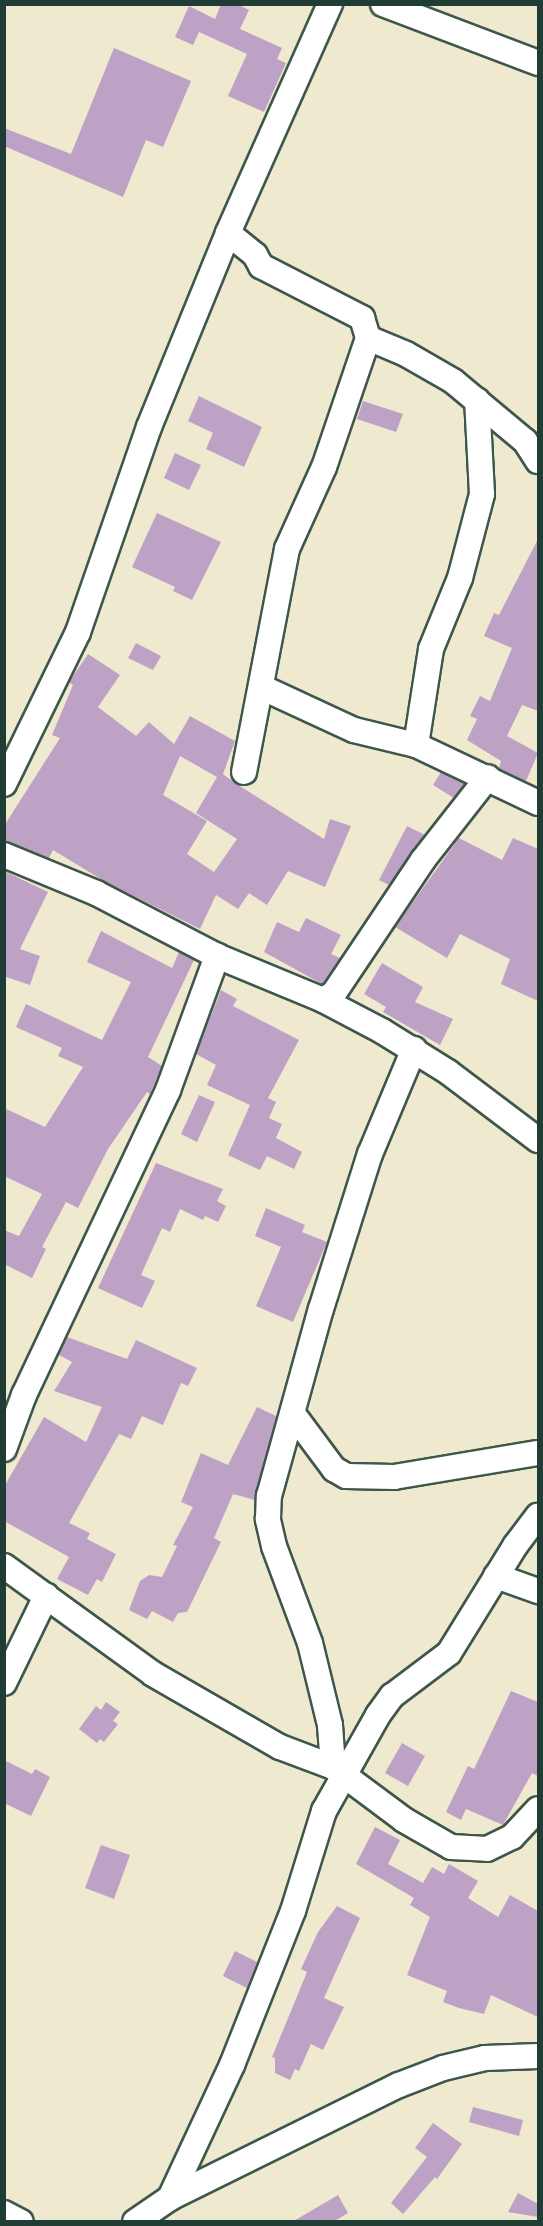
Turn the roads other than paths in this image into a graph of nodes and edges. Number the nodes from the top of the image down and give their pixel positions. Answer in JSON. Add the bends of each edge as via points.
{"nodes":[{"id":1,"x":330,"y":4,"type":"edge"},
{"id":2,"x":383,"y":4,"type":"edge"},
{"id":3,"x":538,"y":63,"type":"edge"},
{"id":4,"x":228,"y":233,"type":"junction"},
{"id":5,"x":368,"y":338,"type":"junction"},
{"id":6,"x":477,"y":400,"type":"junction"},
{"id":7,"x":538,"y":461,"type":"edge"},
{"id":8,"x":261,"y":687,"type":"junction"},
{"id":9,"x":416,"y":745,"type":"junction"},
{"id":10,"x":244,"y":772,"type":"dead end"},
{"id":11,"x":488,"y":777,"type":"junction"},
{"id":12,"x":4,"y":784,"type":"edge"},
{"id":13,"x":538,"y":803,"type":"edge"},
{"id":14,"x":4,"y":855,"type":"edge"},
{"id":15,"x":217,"y":956,"type":"junction"},
{"id":16,"x":323,"y":1000,"type":"junction"},
{"id":17,"x":414,"y":1049,"type":"junction"},
{"id":18,"x":538,"y":1140,"type":"edge"},
{"id":19,"x":293,"y":1414,"type":"junction"},
{"id":20,"x":4,"y":1449,"type":"edge"},
{"id":21,"x":538,"y":1453,"type":"edge"},
{"id":22,"x":538,"y":1516,"type":"edge"},
{"id":23,"x":4,"y":1566,"type":"edge"},
{"id":24,"x":496,"y":1576,"type":"junction"},
{"id":25,"x":538,"y":1591,"type":"edge"},
{"id":26,"x":46,"y":1596,"type":"junction"},
{"id":27,"x":4,"y":1683,"type":"edge"},
{"id":28,"x":339,"y":1771,"type":"junction"},
{"id":29,"x":538,"y":1809,"type":"edge"},
{"id":30,"x":538,"y":2056,"type":"edge"},
{"id":31,"x":170,"y":2198,"type":"junction"},
{"id":32,"x":4,"y":2213,"type":"edge"},
{"id":33,"x":21,"y":2222,"type":"edge"},
{"id":34,"x":135,"y":2222,"type":"edge"}],
"edges":[{"from":1,"to":4,"type":"street"},
{"from":2,"to":3,"type":"street"},
{"from":4,"to":5,"type":"street","via":[[255,255],[261,266],[362,318]]},
{"from":4,"to":12,"type":"street","via":[[149,427],[78,632]]},
{"from":5,"to":6,"type":"street","via":[[421,362]]},
{"from":5,"to":8,"type":"street","via":[[324,468],[287,549]]},
{"from":6,"to":7,"type":"street","via":[[525,441]]},
{"from":6,"to":9,"type":"street","via":[[482,494],[460,578],[430,649]]},
{"from":8,"to":9,"type":"street","via":[[354,730]]},
{"from":8,"to":10,"type":"street"},
{"from":9,"to":11,"type":"street"},
{"from":11,"to":13,"type":"street"},
{"from":11,"to":16,"type":"street","via":[[417,868],[334,993]]},
{"from":14,"to":15,"type":"street","via":[[96,893]]},
{"from":15,"to":16,"type":"street"},
{"from":15,"to":20,"type":"street","via":[[168,1090],[24,1395]]},
{"from":16,"to":17,"type":"street"},
{"from":17,"to":18,"type":"street"},
{"from":17,"to":19,"type":"street","via":[[370,1154]]},
{"from":19,"to":21,"type":"street","via":[[334,1469],[346,1476],[394,1477]]},
{"from":19,"to":28,"type":"street","via":[[275,1470],[268,1519],[310,1643]]},
{"from":22,"to":24,"type":"street"},
{"from":23,"to":26,"type":"street"},
{"from":24,"to":25,"type":"street"},
{"from":24,"to":28,"type":"street","via":[[449,1653],[392,1696]]},
{"from":26,"to":27,"type":"street"},
{"from":26,"to":28,"type":"street","via":[[180,1690],[280,1747]]},
{"from":28,"to":29,"type":"street","via":[[404,1820],[451,1847],[487,1850],[512,1837]]},
{"from":28,"to":31,"type":"street","via":[[292,1911],[232,2065]]},
{"from":30,"to":31,"type":"street","via":[[485,2058],[442,2068],[332,2116]]},
{"from":31,"to":34,"type":"street"},
{"from":32,"to":33,"type":"street"}]}
